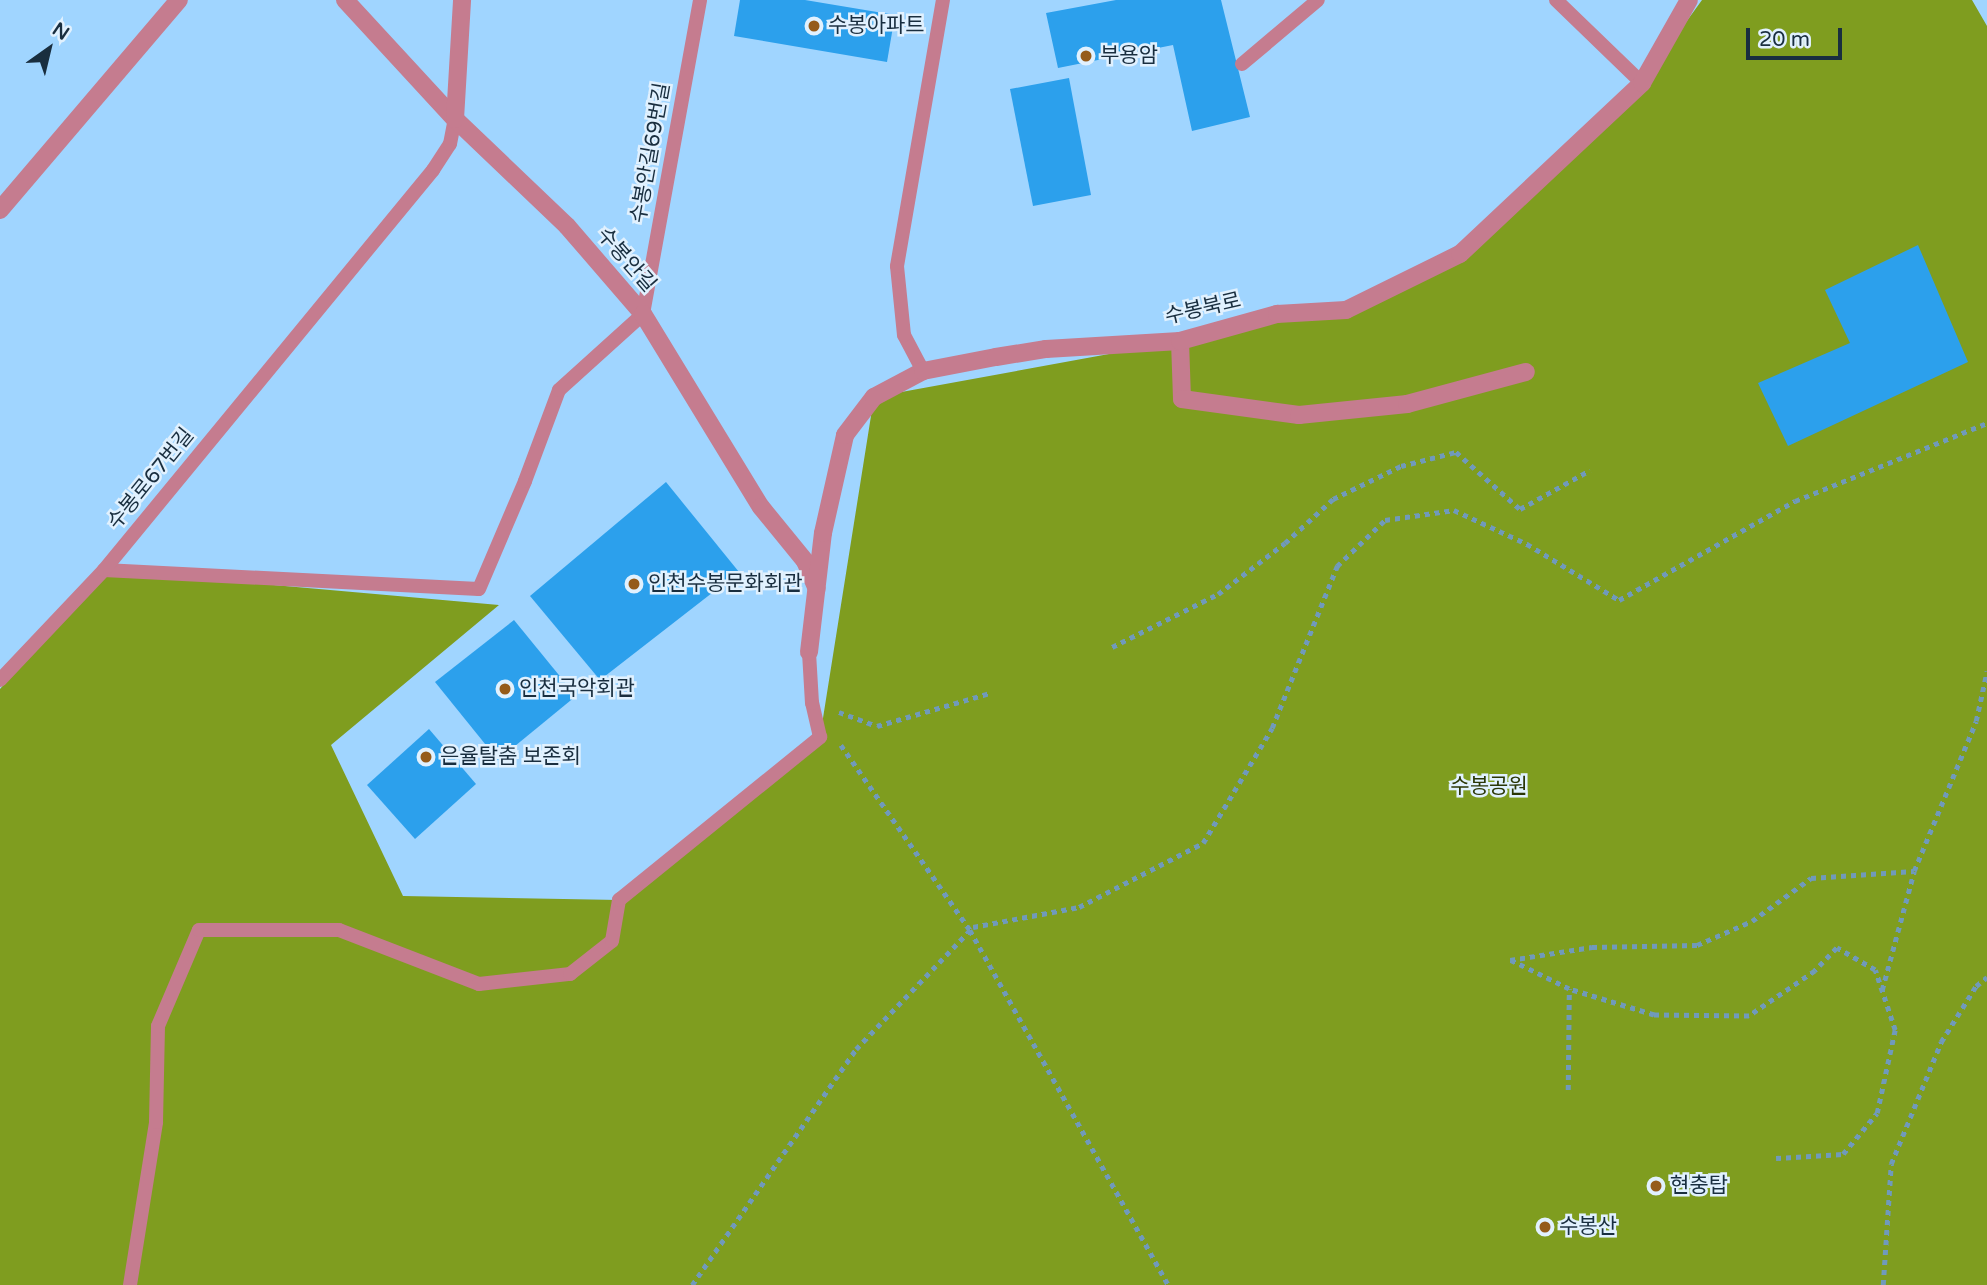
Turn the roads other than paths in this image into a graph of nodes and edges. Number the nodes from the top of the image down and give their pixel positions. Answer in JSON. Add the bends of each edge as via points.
{"nodes":[{"id":1,"x":179,"y":0,"type":"edge"},
{"id":2,"x":345,"y":0,"type":"edge"},
{"id":3,"x":462,"y":0,"type":"edge"},
{"id":4,"x":700,"y":0,"type":"edge"},
{"id":5,"x":943,"y":0,"type":"edge"},
{"id":6,"x":1318,"y":0,"type":"edge"},
{"id":7,"x":1556,"y":0,"type":"edge"},
{"id":8,"x":1689,"y":0,"type":"edge"},
{"id":9,"x":1242,"y":64,"type":"dead end"},
{"id":10,"x":1642,"y":82,"type":"junction"},
{"id":11,"x":455,"y":119,"type":"junction"},
{"id":12,"x":0,"y":210,"type":"edge"},
{"id":13,"x":643,"y":314,"type":"junction"},
{"id":14,"x":1180,"y":341,"type":"junction"},
{"id":15,"x":923,"y":371,"type":"junction"},
{"id":16,"x":1526,"y":372,"type":"dead end"},
{"id":17,"x":104,"y":570,"type":"junction"},
{"id":18,"x":818,"y":591,"type":"junction"},
{"id":19,"x":809,"y":652,"type":"joint"},
{"id":20,"x":0,"y":680,"type":"edge"},
{"id":21,"x":130,"y":1285,"type":"edge"}],
"edges":[{"from":1,"to":12,"type":"street"},
{"from":2,"to":11,"type":"street","name":"수봉안길"},
{"from":3,"to":11,"type":"street"},
{"from":4,"to":13,"type":"lane","name":"수봉안길69번길"},
{"from":5,"to":15,"type":"lane","via":[[897,266],[904,335]]},
{"from":6,"to":9,"type":"lane"},
{"from":7,"to":10,"type":"lane"},
{"from":8,"to":10,"type":"street","name":"수봉북로"},
{"from":10,"to":14,"type":"street","name":"수봉북로","via":[[1460,254],[1346,310],[1278,314]]},
{"from":11,"to":13,"type":"street","name":"수봉안길","via":[[567,226]]},
{"from":11,"to":17,"type":"lane","name":"수봉로67번길","via":[[450,144],[433,170]]},
{"from":13,"to":17,"type":"lane","via":[[559,390],[479,589]]},
{"from":13,"to":18,"type":"street","name":"수봉안길","via":[[761,507],[805,561]]},
{"from":14,"to":15,"type":"street","name":"수봉북로","via":[[1046,349]]},
{"from":14,"to":16,"type":"street","via":[[1182,399],[1299,415],[1407,404]]},
{"from":15,"to":18,"type":"street","name":"수봉북로","via":[[873,397],[845,435],[823,533]]},
{"from":17,"to":20,"type":"lane","name":"수봉로67번길"},
{"from":18,"to":19,"type":"street","name":"수봉북로"},
{"from":19,"to":21,"type":"lane","via":[[812,703],[820,737],[619,900],[612,941],[570,974],[479,985],[339,930],[199,930],[158,1026],[156,1122]]}]}
